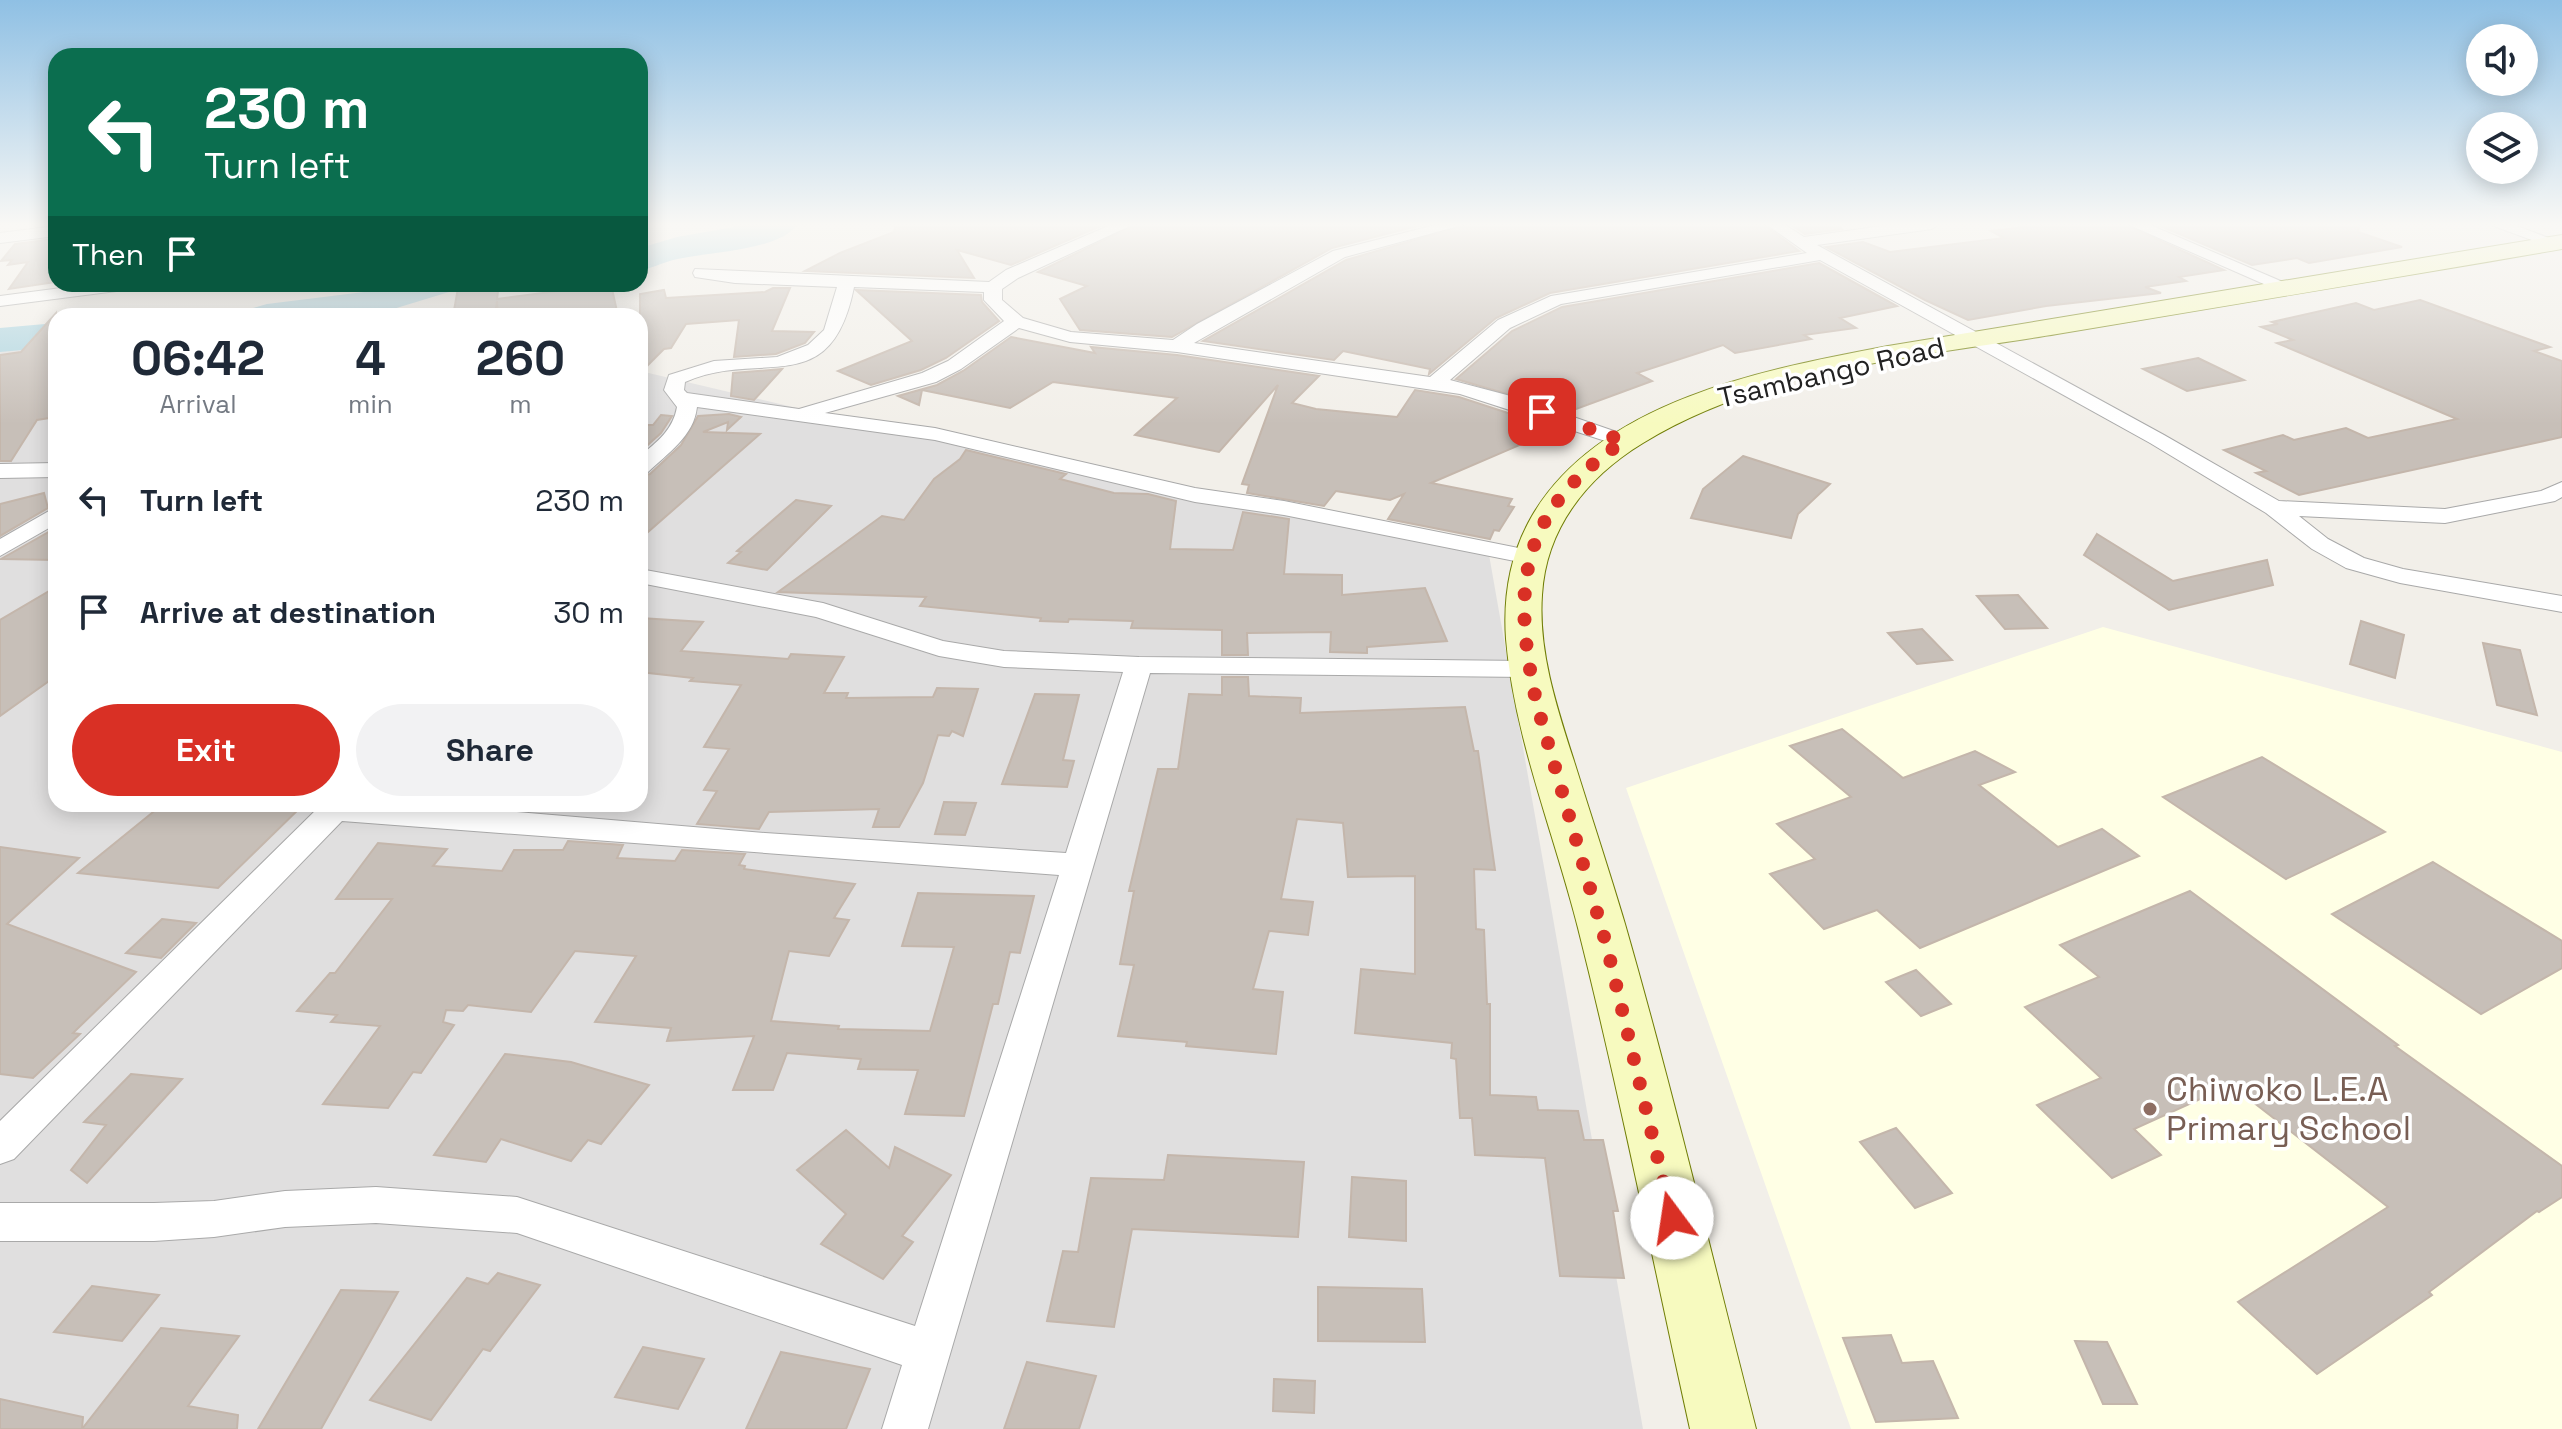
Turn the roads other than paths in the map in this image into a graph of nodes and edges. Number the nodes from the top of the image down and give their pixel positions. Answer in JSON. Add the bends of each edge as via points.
{"nodes":[{"id":1,"x":844,"y":291,"type":"edge"},
{"id":2,"x":993,"y":291,"type":"edge"},
{"id":3,"x":1270,"y":291,"type":"edge"},
{"id":4,"x":1612,"y":291,"type":"edge"},
{"id":5,"x":1889,"y":291,"type":"edge"},
{"id":6,"x":2272,"y":291,"type":"edge"},
{"id":7,"x":70,"y":292,"type":"edge"},
{"id":8,"x":0,"y":301,"type":"edge"},
{"id":9,"x":1017,"y":322,"type":"junction"},
{"id":10,"x":1979,"y":339,"type":"junction"},
{"id":11,"x":1177,"y":346,"type":"junction"},
{"id":12,"x":1435,"y":383,"type":"junction"},
{"id":13,"x":678,"y":398,"type":"junction"},
{"id":14,"x":795,"y":415,"type":"junction"},
{"id":15,"x":1624,"y":441,"type":"junction"},
{"id":16,"x":648,"y":459,"type":"edge"},
{"id":17,"x":48,"y":470,"type":"edge"},
{"id":18,"x":0,"y":471,"type":"edge"},
{"id":19,"x":2562,"y":489,"type":"edge"},
{"id":20,"x":2274,"y":508,"type":"junction"},
{"id":21,"x":48,"y":519,"type":"edge"},
{"id":22,"x":0,"y":549,"type":"edge"},
{"id":23,"x":1530,"y":557,"type":"junction"},
{"id":24,"x":648,"y":578,"type":"edge"},
{"id":25,"x":2562,"y":604,"type":"edge"},
{"id":26,"x":1139,"y":665,"type":"junction"},
{"id":27,"x":1529,"y":669,"type":"junction"},
{"id":28,"x":332,"y":812,"type":"edge"},
{"id":29,"x":397,"y":812,"type":"edge"},
{"id":30,"x":1078,"y":865,"type":"junction"},
{"id":31,"x":7,"y":1132,"type":"edge"},
{"id":32,"x":0,"y":1222,"type":"edge"},
{"id":33,"x":930,"y":1353,"type":"junction"},
{"id":34,"x":905,"y":1429,"type":"edge"},
{"id":35,"x":1723,"y":1429,"type":"edge"}],
"edges":[{"from":1,"to":13,"type":"street","via":[[831,334],[815,347],[763,364],[684,374],[676,379]]},
{"from":2,"to":9,"type":"street","via":[[1002,312]]},
{"from":3,"to":11,"type":"street"},
{"from":4,"to":12,"type":"street","via":[[1557,300],[1504,324]]},
{"from":5,"to":10,"type":"street"},
{"from":6,"to":10,"type":"street","name":"Tsambango Road"},
{"from":7,"to":8,"type":"street"},
{"from":9,"to":11,"type":"street","via":[[1070,337]]},
{"from":9,"to":14,"type":"street","via":[[999,329],[947,370]]},
{"from":10,"to":15,"type":"street","name":"Tsambango Road","via":[[1739,389]]},
{"from":10,"to":20,"type":"street"},
{"from":11,"to":12,"type":"street"},
{"from":12,"to":15,"type":"street","via":[[1515,403]]},
{"from":13,"to":14,"type":"street"},
{"from":13,"to":16,"type":"street","via":[[687,407],[687,418]]},
{"from":14,"to":23,"type":"street","via":[[935,434],[1195,495]]},
{"from":15,"to":23,"type":"street","name":"Tsambango Road","via":[[1558,498]]},
{"from":17,"to":18,"type":"street"},
{"from":19,"to":20,"type":"street","via":[[2445,516]]},
{"from":20,"to":25,"type":"street","via":[[2320,544],[2376,570]]},
{"from":21,"to":22,"type":"street"},
{"from":23,"to":27,"type":"street","name":"Tsambango Road","via":[[1523,613]]},
{"from":24,"to":26,"type":"street","via":[[823,611],[939,648],[1004,659]]},
{"from":26,"to":27,"type":"street"},
{"from":26,"to":30,"type":"street"},
{"from":27,"to":35,"type":"street","name":"Tsambango Road","via":[[1607,947]]},
{"from":28,"to":31,"type":"street"},
{"from":29,"to":30,"type":"street"},
{"from":30,"to":33,"type":"street"},
{"from":32,"to":33,"type":"street","via":[[154,1222],[376,1205],[517,1215]]},
{"from":33,"to":34,"type":"street"}]}
